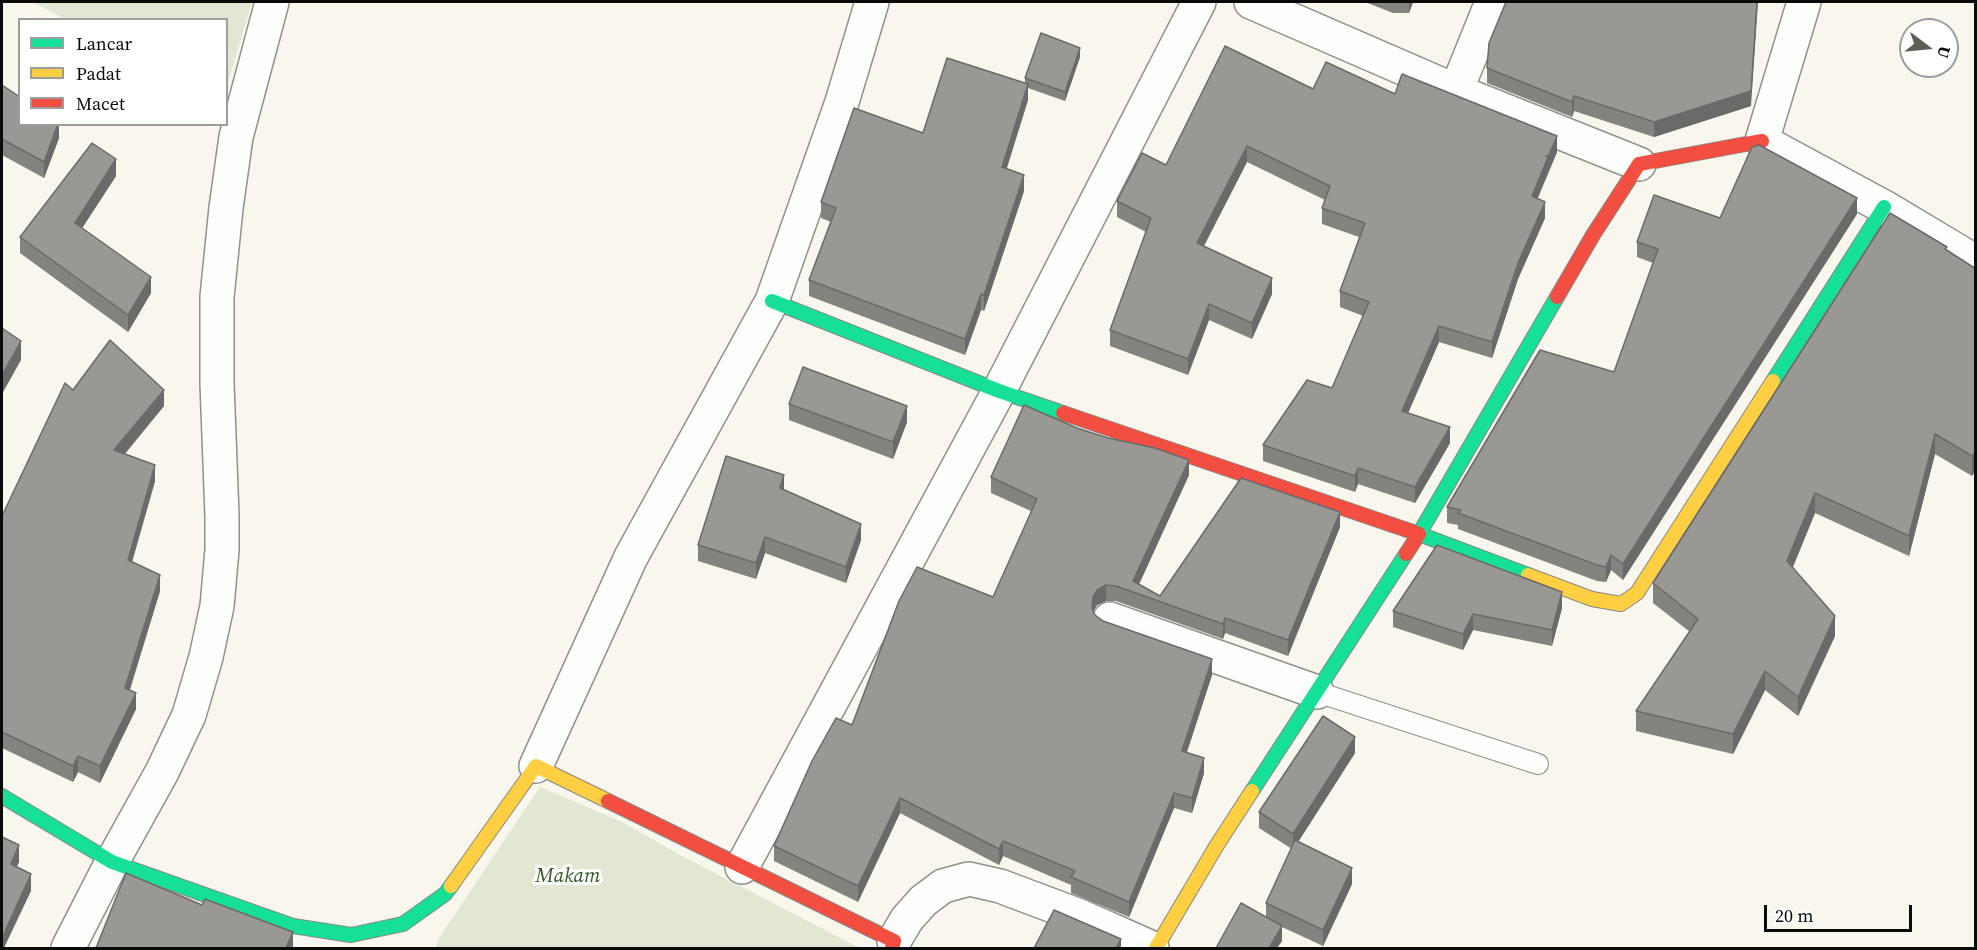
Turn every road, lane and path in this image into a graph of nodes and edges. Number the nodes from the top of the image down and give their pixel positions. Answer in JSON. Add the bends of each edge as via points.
{"nodes":[{"id":1,"x":272,"y":2,"type":"edge"},
{"id":2,"x":872,"y":2,"type":"edge"},
{"id":3,"x":1199,"y":2,"type":"edge"},
{"id":4,"x":1251,"y":2,"type":"edge"},
{"id":5,"x":1492,"y":2,"type":"edge"},
{"id":6,"x":1804,"y":2,"type":"edge"},
{"id":7,"x":1456,"y":91,"type":"junction"},
{"id":8,"x":1762,"y":141,"type":"junction"},
{"id":9,"x":1639,"y":164,"type":"junction"},
{"id":10,"x":1884,"y":207,"type":"junction"},
{"id":11,"x":1976,"y":262,"type":"edge"},
{"id":12,"x":772,"y":301,"type":"junction"},
{"id":13,"x":999,"y":391,"type":"junction"},
{"id":14,"x":1419,"y":534,"type":"junction"},
{"id":15,"x":1110,"y":619,"type":"dead end"},
{"id":16,"x":1317,"y":692,"type":"junction"},
{"id":17,"x":1538,"y":764,"type":"dead end"},
{"id":18,"x":536,"y":766,"type":"junction"},
{"id":19,"x":2,"y":796,"type":"edge"},
{"id":20,"x":112,"y":862,"type":"junction"},
{"id":21,"x":742,"y":867,"type":"junction"},
{"id":22,"x":893,"y":945,"type":"edge"},
{"id":23,"x":68,"y":948,"type":"edge"},
{"id":24,"x":1154,"y":948,"type":"edge"}],
"edges":[{"from":1,"to":20,"type":"street","via":[[236,137],[219,274],[217,383],[222,538],[217,606],[189,715]]},
{"from":2,"to":12,"type":"street","via":[[842,102]]},
{"from":3,"to":13,"type":"street"},
{"from":4,"to":7,"type":"street"},
{"from":5,"to":7,"type":"street"},
{"from":6,"to":8,"type":"street"},
{"from":7,"to":9,"type":"street"},
{"from":8,"to":9,"type":"street"},
{"from":8,"to":10,"type":"street"},
{"from":9,"to":14,"type":"street","via":[[1593,235]]},
{"from":10,"to":11,"type":"street"},
{"from":10,"to":14,"type":"street","via":[[1637,593],[1621,604],[1592,599]]},
{"from":12,"to":13,"type":"street"},
{"from":12,"to":18,"type":"street","via":[[631,556]]},
{"from":13,"to":14,"type":"street"},
{"from":13,"to":21,"type":"street"},
{"from":14,"to":16,"type":"street"},
{"from":15,"to":16,"type":"street"},
{"from":16,"to":17,"type":"lane"},
{"from":16,"to":24,"type":"street"},
{"from":18,"to":20,"type":"street","via":[[445,894],[403,924],[351,934],[293,927]]},
{"from":18,"to":21,"type":"street"},
{"from":19,"to":20,"type":"street"},
{"from":20,"to":23,"type":"street"},
{"from":21,"to":22,"type":"street"},
{"from":22,"to":24,"type":"street","via":[[907,919],[923,901],[943,886],[969,879],[1000,886]]}]}
